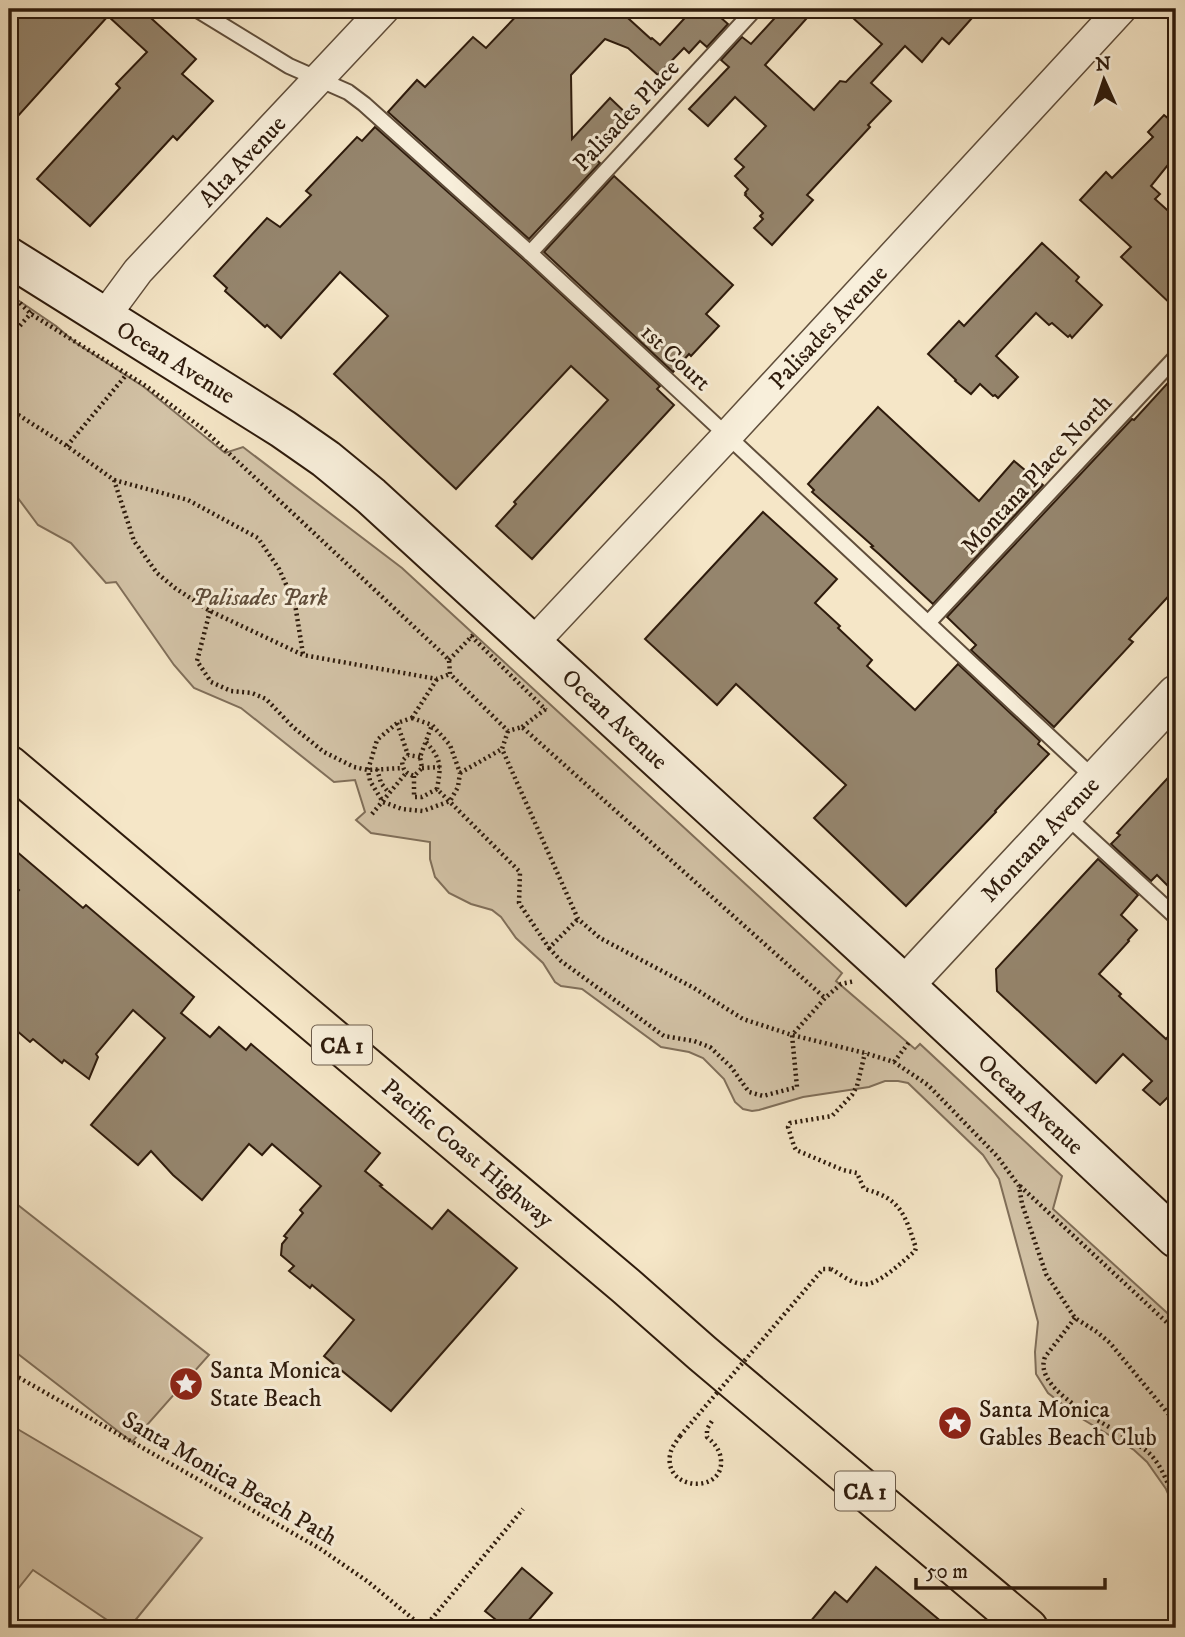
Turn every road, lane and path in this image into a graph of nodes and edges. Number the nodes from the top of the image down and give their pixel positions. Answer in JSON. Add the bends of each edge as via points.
{"nodes":[{"id":1,"x":196,"y":9,"type":"edge"},
{"id":2,"x":384,"y":9,"type":"edge"},
{"id":3,"x":755,"y":9,"type":"edge"},
{"id":4,"x":1121,"y":9,"type":"edge"},
{"id":5,"x":319,"y":79,"type":"junction"},
{"id":6,"x":530,"y":253,"type":"junction"},
{"id":7,"x":9,"y":257,"type":"edge"},
{"id":8,"x":14,"y":297,"type":"dead end"},
{"id":9,"x":36,"y":309,"type":"dead end"},
{"id":10,"x":30,"y":314,"type":"junction"},
{"id":11,"x":104,"y":317,"type":"junction"},
{"id":12,"x":9,"y":338,"type":"edge"},
{"id":13,"x":1176,"y":357,"type":"edge"},
{"id":14,"x":132,"y":368,"type":"dead end"},
{"id":15,"x":127,"y":374,"type":"junction"},
{"id":16,"x":9,"y":409,"type":"edge"},
{"id":17,"x":727,"y":436,"type":"junction"},
{"id":18,"x":67,"y":446,"type":"junction"},
{"id":19,"x":114,"y":480,"type":"junction"},
{"id":20,"x":210,"y":611,"type":"junction"},
{"id":21,"x":928,"y":623,"type":"junction"},
{"id":22,"x":475,"y":630,"type":"dead end"},
{"id":23,"x":471,"y":636,"type":"junction"},
{"id":24,"x":533,"y":644,"type":"junction"},
{"id":25,"x":303,"y":655,"type":"junction"},
{"id":26,"x":449,"y":660,"type":"junction"},
{"id":27,"x":450,"y":674,"type":"junction"},
{"id":28,"x":437,"y":679,"type":"junction"},
{"id":29,"x":1176,"y":694,"type":"edge"},
{"id":30,"x":552,"y":702,"type":"dead end"},
{"id":31,"x":547,"y":710,"type":"junction"},
{"id":32,"x":412,"y":718,"type":"junction"},
{"id":33,"x":397,"y":723,"type":"junction"},
{"id":34,"x":432,"y":725,"type":"junction"},
{"id":35,"x":523,"y":727,"type":"junction"},
{"id":36,"x":508,"y":731,"type":"junction"},
{"id":37,"x":426,"y":742,"type":"junction"},
{"id":38,"x":502,"y":749,"type":"junction"},
{"id":39,"x":408,"y":755,"type":"junction"},
{"id":40,"x":419,"y":757,"type":"junction"},
{"id":41,"x":9,"y":765,"type":"edge"},
{"id":42,"x":440,"y":767,"type":"junction"},
{"id":43,"x":422,"y":768,"type":"junction"},
{"id":44,"x":368,"y":769,"type":"junction"},
{"id":45,"x":377,"y":769,"type":"junction"},
{"id":46,"x":404,"y":771,"type":"junction"},
{"id":47,"x":460,"y":773,"type":"junction"},
{"id":48,"x":414,"y":776,"type":"junction"},
{"id":49,"x":1096,"y":780,"type":"junction"},
{"id":50,"x":437,"y":789,"type":"junction"},
{"id":51,"x":389,"y":793,"type":"junction"},
{"id":52,"x":450,"y":801,"type":"junction"},
{"id":53,"x":383,"y":802,"type":"junction"},
{"id":54,"x":372,"y":814,"type":"dead end"},
{"id":55,"x":1064,"y":814,"type":"junction"},
{"id":56,"x":1176,"y":917,"type":"edge"},
{"id":57,"x":578,"y":919,"type":"junction"},
{"id":58,"x":549,"y":948,"type":"junction"},
{"id":59,"x":855,"y":981,"type":"dead end"},
{"id":60,"x":905,"y":985,"type":"junction"},
{"id":61,"x":825,"y":998,"type":"junction"},
{"id":62,"x":792,"y":1035,"type":"junction"},
{"id":63,"x":910,"y":1041,"type":"dead end"},
{"id":64,"x":865,"y":1054,"type":"junction"},
{"id":65,"x":894,"y":1062,"type":"junction"},
{"id":66,"x":1019,"y":1186,"type":"junction"},
{"id":67,"x":1176,"y":1238,"type":"edge"},
{"id":68,"x":1075,"y":1318,"type":"junction"},
{"id":69,"x":1176,"y":1331,"type":"edge"},
{"id":70,"x":9,"y":1372,"type":"edge"},
{"id":71,"x":712,"y":1421,"type":"dead end"},
{"id":72,"x":1176,"y":1423,"type":"edge"},
{"id":73,"x":1176,"y":1503,"type":"edge"},
{"id":74,"x":523,"y":1509,"type":"dead end"},
{"id":75,"x":424,"y":1628,"type":"edge"},
{"id":76,"x":1028,"y":1628,"type":"edge"}],
"edges":[{"from":1,"to":5,"type":"lane","name":"1st Court","via":[[289,66]]},
{"from":2,"to":5,"type":"street","name":"Alta Avenue"},
{"from":3,"to":6,"type":"lane","name":"Palisades Place"},
{"from":4,"to":17,"type":"street","name":"Palisades Avenue"},
{"from":5,"to":6,"type":"lane","name":"1st Court","via":[[363,104]]},
{"from":5,"to":11,"type":"street","name":"Alta Avenue","via":[[138,271]]},
{"from":6,"to":17,"type":"lane","name":"1st Court"},
{"from":7,"to":11,"type":"main road","name":"Ocean Avenue"},
{"from":8,"to":10,"type":"path"},
{"from":9,"to":10,"type":"path"},
{"from":10,"to":12,"type":"path"},
{"from":10,"to":15,"type":"path"},
{"from":11,"to":24,"type":"main road","name":"Ocean Avenue","via":[[326,459]]},
{"from":13,"to":21,"type":"lane","name":"Montana Place North"},
{"from":14,"to":15,"type":"path"},
{"from":15,"to":18,"type":"path"},
{"from":15,"to":26,"type":"path","via":[[203,429]]},
{"from":16,"to":18,"type":"path"},
{"from":17,"to":21,"type":"lane","name":"1st Court"},
{"from":17,"to":24,"type":"street","name":"Palisades Avenue"},
{"from":18,"to":19,"type":"path"},
{"from":19,"to":20,"type":"path","via":[[134,541],[157,572]]},
{"from":19,"to":25,"type":"path","via":[[188,500],[258,538],[295,604]]},
{"from":20,"to":25,"type":"path"},
{"from":20,"to":44,"type":"path","via":[[197,661],[211,682],[266,699],[324,752]]},
{"from":21,"to":49,"type":"lane","name":"1st Court"},
{"from":22,"to":23,"type":"path"},
{"from":23,"to":26,"type":"path"},
{"from":23,"to":31,"type":"path"},
{"from":24,"to":60,"type":"main road","name":"Ocean Avenue"},
{"from":25,"to":28,"type":"path"},
{"from":26,"to":27,"type":"path"},
{"from":27,"to":28,"type":"path"},
{"from":27,"to":36,"type":"path"},
{"from":28,"to":32,"type":"path"},
{"from":29,"to":49,"type":"street","name":"Montana Avenue"},
{"from":30,"to":31,"type":"path"},
{"from":31,"to":35,"type":"path"},
{"from":32,"to":33,"type":"path"},
{"from":32,"to":34,"type":"path"},
{"from":33,"to":39,"type":"path"},
{"from":33,"to":44,"type":"path","via":[[377,740]]},
{"from":34,"to":37,"type":"path"},
{"from":34,"to":47,"type":"path","via":[[450,745]]},
{"from":35,"to":36,"type":"path"},
{"from":35,"to":61,"type":"path"},
{"from":36,"to":38,"type":"path"},
{"from":37,"to":40,"type":"path"},
{"from":37,"to":42,"type":"path","via":[[437,754]]},
{"from":38,"to":47,"type":"path"},
{"from":38,"to":57,"type":"path"},
{"from":39,"to":40,"type":"path"},
{"from":39,"to":46,"type":"path","via":[[402,761]]},
{"from":40,"to":43,"type":"path"},
{"from":41,"to":76,"type":"highway","name":"Pacific Coast Highway","number":"CA 1"},
{"from":42,"to":43,"type":"path"},
{"from":42,"to":50,"type":"path"},
{"from":43,"to":48,"type":"path"},
{"from":44,"to":45,"type":"path"},
{"from":44,"to":53,"type":"path"},
{"from":45,"to":46,"type":"path"},
{"from":45,"to":51,"type":"path"},
{"from":46,"to":48,"type":"path"},
{"from":46,"to":51,"type":"path"},
{"from":47,"to":52,"type":"path"},
{"from":48,"to":50,"type":"path","via":[[414,797]]},
{"from":49,"to":55,"type":"street","name":"Montana Avenue"},
{"from":50,"to":52,"type":"path"},
{"from":51,"to":53,"type":"path"},
{"from":52,"to":53,"type":"path","via":[[423,811]]},
{"from":52,"to":58,"type":"path","via":[[520,872],[519,903]]},
{"from":53,"to":54,"type":"path"},
{"from":55,"to":56,"type":"lane"},
{"from":55,"to":60,"type":"street","name":"Montana Avenue"},
{"from":57,"to":58,"type":"path"},
{"from":57,"to":62,"type":"path","via":[[600,938],[743,1019]]},
{"from":58,"to":62,"type":"path","via":[[664,1036],[710,1047],[749,1091],[763,1096],[797,1087]]},
{"from":59,"to":61,"type":"path","via":[[841,984]]},
{"from":60,"to":67,"type":"main road","name":"Ocean Avenue"},
{"from":61,"to":62,"type":"path"},
{"from":62,"to":64,"type":"path"},
{"from":63,"to":65,"type":"path"},
{"from":64,"to":65,"type":"path"},
{"from":64,"to":71,"type":"path","bridge":true,"via":[[852,1096],[832,1116],[788,1126],[796,1150],[857,1173],[864,1189],[885,1196],[900,1208],[915,1251],[865,1285],[823,1269],[680,1436],[669,1463],[679,1479],[692,1485],[713,1479],[722,1465],[720,1453],[707,1437]]},
{"from":65,"to":66,"type":"path","via":[[928,1085],[997,1156]]},
{"from":66,"to":68,"type":"path","via":[[1046,1274]]},
{"from":66,"to":69,"type":"path"},
{"from":68,"to":72,"type":"path","via":[[1110,1343]]},
{"from":68,"to":73,"type":"path","via":[[1045,1357],[1045,1373],[1052,1386],[1152,1457]]},
{"from":70,"to":75,"type":"path","name":"Santa Monica Beach Path","via":[[319,1548]]},
{"from":74,"to":75,"type":"path"}]}
